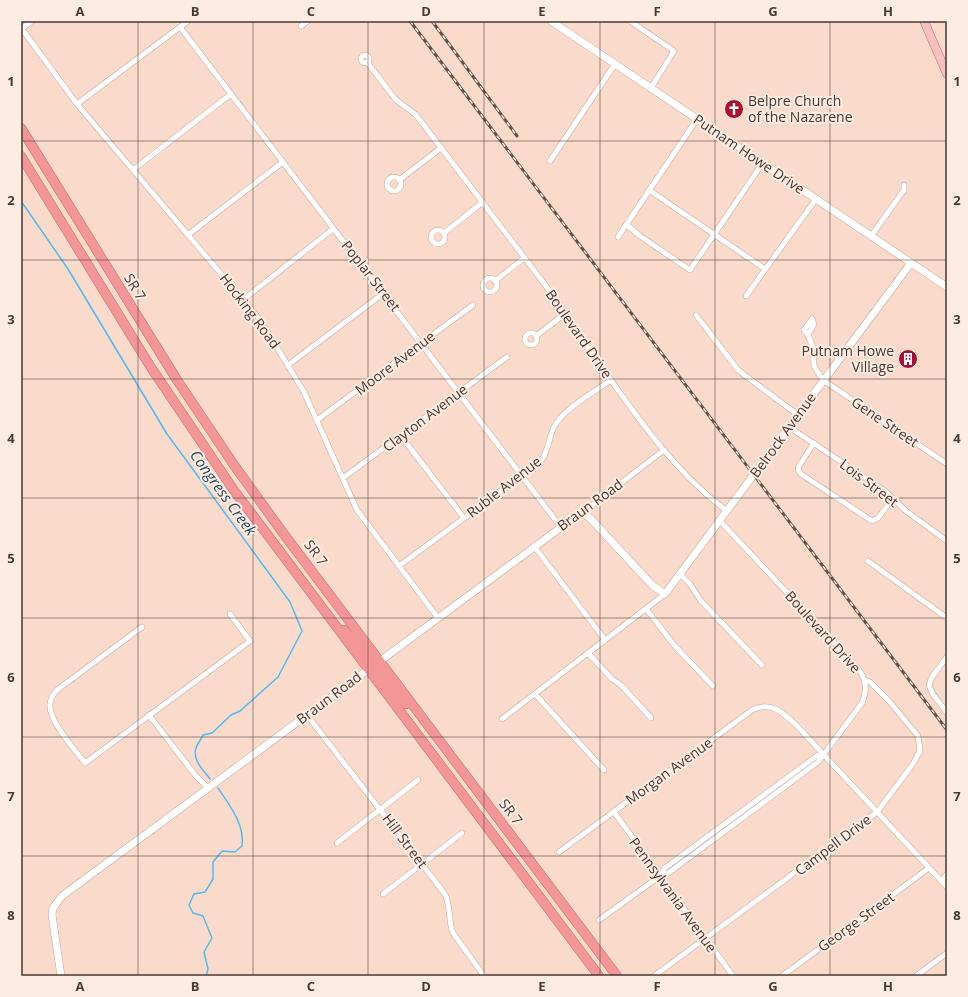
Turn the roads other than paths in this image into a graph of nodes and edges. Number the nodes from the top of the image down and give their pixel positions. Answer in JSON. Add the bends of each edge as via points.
{"nodes":[{"id":1,"x":32,"y":21,"type":"edge"},
{"id":2,"x":188,"y":21,"type":"edge"},
{"id":3,"x":308,"y":21,"type":"edge"},
{"id":4,"x":551,"y":21,"type":"edge"},
{"id":5,"x":630,"y":21,"type":"edge"},
{"id":6,"x":924,"y":21,"type":"edge"},
{"id":7,"x":23,"y":26,"type":"edge"},
{"id":8,"x":302,"y":26,"type":"dead end"},
{"id":9,"x":180,"y":27,"type":"junction"},
{"id":10,"x":368,"y":62,"type":"dead end"},
{"id":11,"x":615,"y":64,"type":"junction"},
{"id":12,"x":947,"y":74,"type":"edge"},
{"id":13,"x":650,"y":88,"type":"junction"},
{"id":14,"x":232,"y":94,"type":"junction"},
{"id":15,"x":77,"y":104,"type":"junction"},
{"id":16,"x":697,"y":119,"type":"junction"},
{"id":17,"x":21,"y":128,"type":"edge"},
{"id":18,"x":441,"y":148,"type":"junction"},
{"id":19,"x":21,"y":156,"type":"edge"},
{"id":20,"x":550,"y":161,"type":"dead end"},
{"id":21,"x":283,"y":162,"type":"junction"},
{"id":22,"x":762,"y":164,"type":"junction"},
{"id":23,"x":134,"y":169,"type":"junction"},
{"id":24,"x":399,"y":180,"type":"dead end"},
{"id":25,"x":904,"y":185,"type":"dead end"},
{"id":26,"x":649,"y":190,"type":"junction"},
{"id":27,"x":816,"y":199,"type":"junction"},
{"id":28,"x":483,"y":202,"type":"junction"},
{"id":29,"x":627,"y":225,"type":"junction"},
{"id":30,"x":334,"y":229,"type":"junction"},
{"id":31,"x":444,"y":233,"type":"dead end"},
{"id":32,"x":189,"y":234,"type":"junction"},
{"id":33,"x":715,"y":235,"type":"junction"},
{"id":34,"x":872,"y":236,"type":"junction"},
{"id":35,"x":618,"y":237,"type":"dead end"},
{"id":36,"x":524,"y":258,"type":"junction"},
{"id":37,"x":911,"y":263,"type":"junction"},
{"id":38,"x":765,"y":269,"type":"junction"},
{"id":39,"x":495,"y":281,"type":"dead end"},
{"id":40,"x":947,"y":287,"type":"edge"},
{"id":41,"x":384,"y":293,"type":"junction"},
{"id":42,"x":746,"y":296,"type":"dead end"},
{"id":43,"x":244,"y":299,"type":"junction"},
{"id":44,"x":473,"y":305,"type":"dead end"},
{"id":45,"x":566,"y":313,"type":"junction"},
{"id":46,"x":696,"y":315,"type":"dead end"},
{"id":47,"x":808,"y":335,"type":"dead end"},
{"id":48,"x":536,"y":336,"type":"dead end"},
{"id":49,"x":422,"y":343,"type":"junction"},
{"id":50,"x":507,"y":357,"type":"dead end"},
{"id":51,"x":288,"y":365,"type":"junction"},
{"id":52,"x":611,"y":380,"type":"junction"},
{"id":53,"x":823,"y":380,"type":"junction"},
{"id":54,"x":459,"y":393,"type":"junction"},
{"id":55,"x":798,"y":415,"type":"junction"},
{"id":56,"x":317,"y":420,"type":"junction"},
{"id":57,"x":789,"y":427,"type":"junction"},
{"id":58,"x":401,"y":436,"type":"junction"},
{"id":59,"x":814,"y":443,"type":"junction"},
{"id":60,"x":664,"y":450,"type":"junction"},
{"id":61,"x":947,"y":464,"type":"edge"},
{"id":62,"x":522,"y":476,"type":"junction"},
{"id":63,"x":343,"y":478,"type":"junction"},
{"id":64,"x":893,"y":498,"type":"junction"},
{"id":65,"x":727,"y":512,"type":"junction"},
{"id":66,"x":582,"y":513,"type":"junction"},
{"id":67,"x":464,"y":518,"type":"junction"},
{"id":68,"x":720,"y":521,"type":"junction"},
{"id":69,"x":560,"y":526,"type":"junction"},
{"id":70,"x":947,"y":541,"type":"edge"},
{"id":71,"x":534,"y":546,"type":"junction"},
{"id":72,"x":868,"y":561,"type":"dead end"},
{"id":73,"x":398,"y":566,"type":"junction"},
{"id":74,"x":681,"y":575,"type":"junction"},
{"id":75,"x":665,"y":594,"type":"junction"},
{"id":76,"x":647,"y":610,"type":"junction"},
{"id":77,"x":230,"y":614,"type":"dead end"},
{"id":78,"x":438,"y":618,"type":"junction"},
{"id":79,"x":947,"y":618,"type":"edge"},
{"id":80,"x":142,"y":627,"type":"dead end"},
{"id":81,"x":605,"y":640,"type":"junction"},
{"id":82,"x":588,"y":653,"type":"junction"},
{"id":83,"x":947,"y":657,"type":"edge"},
{"id":84,"x":374,"y":665,"type":"junction"},
{"id":85,"x":762,"y":666,"type":"dead end"},
{"id":86,"x":865,"y":680,"type":"junction"},
{"id":87,"x":713,"y":686,"type":"dead end"},
{"id":88,"x":535,"y":694,"type":"junction"},
{"id":89,"x":947,"y":713,"type":"edge"},
{"id":90,"x":149,"y":715,"type":"junction"},
{"id":91,"x":307,"y":715,"type":"junction"},
{"id":92,"x":651,"y":718,"type":"dead end"},
{"id":93,"x":502,"y":719,"type":"dead end"},
{"id":94,"x":823,"y":755,"type":"junction"},
{"id":95,"x":604,"y":770,"type":"dead end"},
{"id":96,"x":418,"y":780,"type":"dead end"},
{"id":97,"x":208,"y":788,"type":"junction"},
{"id":98,"x":380,"y":808,"type":"junction"},
{"id":99,"x":614,"y":812,"type":"junction"},
{"id":100,"x":877,"y":812,"type":"junction"},
{"id":101,"x":462,"y":833,"type":"dead end"},
{"id":102,"x":337,"y":842,"type":"dead end"},
{"id":103,"x":559,"y":852,"type":"dead end"},
{"id":104,"x":422,"y":864,"type":"junction"},
{"id":105,"x":929,"y":868,"type":"junction"},
{"id":106,"x":947,"y":874,"type":"edge"},
{"id":107,"x":660,"y":876,"type":"junction"},
{"id":108,"x":942,"y":881,"type":"junction"},
{"id":109,"x":947,"y":887,"type":"edge"},
{"id":110,"x":383,"y":894,"type":"dead end"},
{"id":111,"x":599,"y":920,"type":"dead end"},
{"id":112,"x":706,"y":939,"type":"junction"},
{"id":113,"x":947,"y":953,"type":"edge"},
{"id":114,"x":62,"y":976,"type":"edge"},
{"id":115,"x":484,"y":976,"type":"edge"},
{"id":116,"x":599,"y":976,"type":"edge"},
{"id":117,"x":618,"y":976,"type":"edge"},
{"id":118,"x":654,"y":976,"type":"edge"},
{"id":119,"x":733,"y":976,"type":"edge"},
{"id":120,"x":782,"y":976,"type":"edge"},
{"id":121,"x":916,"y":976,"type":"edge"}],
"edges":[{"from":1,"to":7,"type":"street"},
{"from":2,"to":9,"type":"street"},
{"from":3,"to":8,"type":"street"},
{"from":4,"to":11,"type":"street","name":"Putnam Howe Drive"},
{"from":5,"to":13,"type":"street","via":[[674,51]]},
{"from":6,"to":12,"type":"main road"},
{"from":7,"to":15,"type":"street","name":"Hocking Road"},
{"from":9,"to":14,"type":"street","name":"Poplar Street"},
{"from":9,"to":15,"type":"street"},
{"from":10,"to":18,"type":"street","name":"Boulevard Drive","via":[[396,100],[415,114]]},
{"from":11,"to":13,"type":"street","name":"Putnam Howe Drive"},
{"from":11,"to":20,"type":"street"},
{"from":13,"to":16,"type":"street","name":"Putnam Howe Drive"},
{"from":14,"to":21,"type":"street","name":"Poplar Street"},
{"from":14,"to":23,"type":"street"},
{"from":15,"to":23,"type":"street","name":"Hocking Road"},
{"from":16,"to":22,"type":"street","name":"Putnam Howe Drive"},
{"from":16,"to":26,"type":"street"},
{"from":17,"to":84,"type":"highway","name":"SR 7","number":"SR 7","via":[[212,433]]},
{"from":18,"to":24,"type":"street"},
{"from":18,"to":28,"type":"street","name":"Boulevard Drive"},
{"from":19,"to":84,"type":"highway","name":"SR 7","number":"SR 7","via":[[179,410],[237,495],[312,596]]},
{"from":21,"to":30,"type":"street","name":"Poplar Street"},
{"from":21,"to":32,"type":"street"},
{"from":22,"to":27,"type":"street","name":"Putnam Howe Drive"},
{"from":22,"to":33,"type":"street"},
{"from":23,"to":32,"type":"street","name":"Hocking Road"},
{"from":25,"to":34,"type":"street","via":[[904,190]]},
{"from":26,"to":29,"type":"street"},
{"from":26,"to":33,"type":"street"},
{"from":27,"to":34,"type":"street","name":"Putnam Howe Drive"},
{"from":27,"to":38,"type":"street"},
{"from":28,"to":31,"type":"street"},
{"from":28,"to":36,"type":"street","name":"Boulevard Drive"},
{"from":29,"to":33,"type":"street","via":[[688,269],[691,269]]},
{"from":29,"to":35,"type":"street"},
{"from":30,"to":41,"type":"street","name":"Poplar Street"},
{"from":30,"to":43,"type":"street"},
{"from":32,"to":43,"type":"street","name":"Hocking Road"},
{"from":33,"to":38,"type":"street"},
{"from":34,"to":37,"type":"street","name":"Putnam Howe Drive"},
{"from":36,"to":39,"type":"street"},
{"from":36,"to":45,"type":"street","name":"Boulevard Drive"},
{"from":37,"to":40,"type":"street","name":"Putnam Howe Drive"},
{"from":37,"to":53,"type":"street","name":"Belrock Avenue"},
{"from":38,"to":42,"type":"street"},
{"from":41,"to":49,"type":"street","name":"Poplar Street"},
{"from":41,"to":51,"type":"street"},
{"from":43,"to":51,"type":"street","name":"Hocking Road"},
{"from":44,"to":49,"type":"street","name":"Moore Avenue"},
{"from":45,"to":48,"type":"street"},
{"from":45,"to":52,"type":"street","name":"Boulevard Drive","via":[[579,337]]},
{"from":46,"to":55,"type":"street","via":[[738,370]]},
{"from":47,"to":53,"type":"street","via":[[813,348],[814,366]]},
{"from":49,"to":54,"type":"street","name":"Poplar Street"},
{"from":49,"to":56,"type":"street","name":"Moore Avenue"},
{"from":50,"to":54,"type":"street","name":"Clayton Avenue"},
{"from":51,"to":56,"type":"street","name":"Hocking Road"},
{"from":52,"to":60,"type":"street","name":"Boulevard Drive"},
{"from":52,"to":62,"type":"street","name":"Ruble Avenue","via":[[558,420],[542,460]]},
{"from":53,"to":55,"type":"street","name":"Belrock Avenue"},
{"from":53,"to":61,"type":"street","name":"Gene Street"},
{"from":54,"to":58,"type":"street","name":"Clayton Avenue"},
{"from":54,"to":62,"type":"street","name":"Poplar Street"},
{"from":55,"to":57,"type":"street","name":"Belrock Avenue"},
{"from":56,"to":63,"type":"street","name":"Hocking Road"},
{"from":57,"to":59,"type":"street","name":"Lois Street"},
{"from":57,"to":65,"type":"street","name":"Belrock Avenue"},
{"from":58,"to":63,"type":"street","name":"Clayton Avenue"},
{"from":58,"to":67,"type":"street"},
{"from":59,"to":64,"type":"street","name":"Lois Street"},
{"from":59,"to":64,"type":"street","via":[[798,466],[801,474],[872,521],[876,520]]},
{"from":60,"to":65,"type":"street","name":"Boulevard Drive","via":[[684,474]]},
{"from":60,"to":66,"type":"street","name":"Braun Road"},
{"from":62,"to":67,"type":"street","name":"Ruble Avenue"},
{"from":62,"to":69,"type":"street","name":"Poplar Street"},
{"from":63,"to":73,"type":"street","name":"Hocking Road","via":[[357,510]]},
{"from":64,"to":70,"type":"street","name":"Lois Street","via":[[906,511]]},
{"from":65,"to":68,"type":"street","name":"Belrock Avenue"},
{"from":66,"to":69,"type":"street","name":"Braun Road"},
{"from":66,"to":75,"type":"street","via":[[599,526],[653,586]]},
{"from":67,"to":73,"type":"street","name":"Ruble Avenue"},
{"from":68,"to":74,"type":"street"},
{"from":68,"to":86,"type":"street","name":"Boulevard Drive","via":[[856,666]]},
{"from":69,"to":71,"type":"street","name":"Braun Road"},
{"from":71,"to":78,"type":"street","name":"Braun Road"},
{"from":71,"to":81,"type":"street"},
{"from":72,"to":79,"type":"street"},
{"from":73,"to":78,"type":"street","name":"Hocking Road"},
{"from":74,"to":75,"type":"street"},
{"from":74,"to":85,"type":"street","via":[[701,601]]},
{"from":75,"to":76,"type":"street"},
{"from":76,"to":81,"type":"street"},
{"from":76,"to":87,"type":"street","via":[[674,645]]},
{"from":77,"to":90,"type":"street","via":[[250,640]]},
{"from":78,"to":84,"type":"street","name":"Braun Road"},
{"from":80,"to":90,"type":"street","via":[[57,690],[50,707],[53,718],[85,763]]},
{"from":81,"to":82,"type":"street"},
{"from":82,"to":88,"type":"street"},
{"from":82,"to":92,"type":"street"},
{"from":83,"to":89,"type":"street","via":[[929,685],[931,693]]},
{"from":84,"to":91,"type":"street","name":"Braun Road"},
{"from":84,"to":116,"type":"highway","name":"SR 7","number":"SR 7"},
{"from":84,"to":117,"type":"highway","name":"SR 7","number":"SR 7","via":[[436,734]]},
{"from":86,"to":94,"type":"street","name":"Boulevard Drive","via":[[866,691],[862,702]]},
{"from":86,"to":100,"type":"street","name":"Campell Drive","via":[[899,711],[918,736],[921,746],[919,756]]},
{"from":88,"to":93,"type":"street"},
{"from":88,"to":95,"type":"street"},
{"from":90,"to":97,"type":"street"},
{"from":91,"to":97,"type":"street","name":"Braun Road"},
{"from":91,"to":98,"type":"street","name":"Hill Street"},
{"from":94,"to":99,"type":"street","name":"Morgan Avenue","via":[[784,713],[772,707],[761,707],[752,710]]},
{"from":94,"to":100,"type":"street"},
{"from":94,"to":107,"type":"street","name":"Boulevard Drive","via":[[818,755],[735,816],[665,868]]},
{"from":96,"to":98,"type":"street"},
{"from":97,"to":114,"type":"street","name":"Braun Road","via":[[57,902],[53,908],[52,922]]},
{"from":98,"to":102,"type":"street"},
{"from":98,"to":104,"type":"street","name":"Hill Street"},
{"from":99,"to":103,"type":"street","name":"Morgan Avenue"},
{"from":99,"to":107,"type":"street","name":"Pennsylvania Avenue"},
{"from":100,"to":105,"type":"street"},
{"from":100,"to":112,"type":"street","name":"Campell Drive"},
{"from":101,"to":104,"type":"street"},
{"from":104,"to":110,"type":"street"},
{"from":104,"to":115,"type":"street","name":"Hill Street","via":[[449,902],[453,933]]},
{"from":105,"to":108,"type":"street"},
{"from":105,"to":120,"type":"street","name":"George Street"},
{"from":106,"to":108,"type":"street"},
{"from":107,"to":111,"type":"street","name":"Boulevard Drive"},
{"from":107,"to":112,"type":"street","name":"Pennsylvania Avenue"},
{"from":108,"to":109,"type":"street"},
{"from":112,"to":118,"type":"street","name":"Campell Drive"},
{"from":112,"to":119,"type":"street","name":"Pennsylvania Avenue"},
{"from":113,"to":121,"type":"street"}]}
